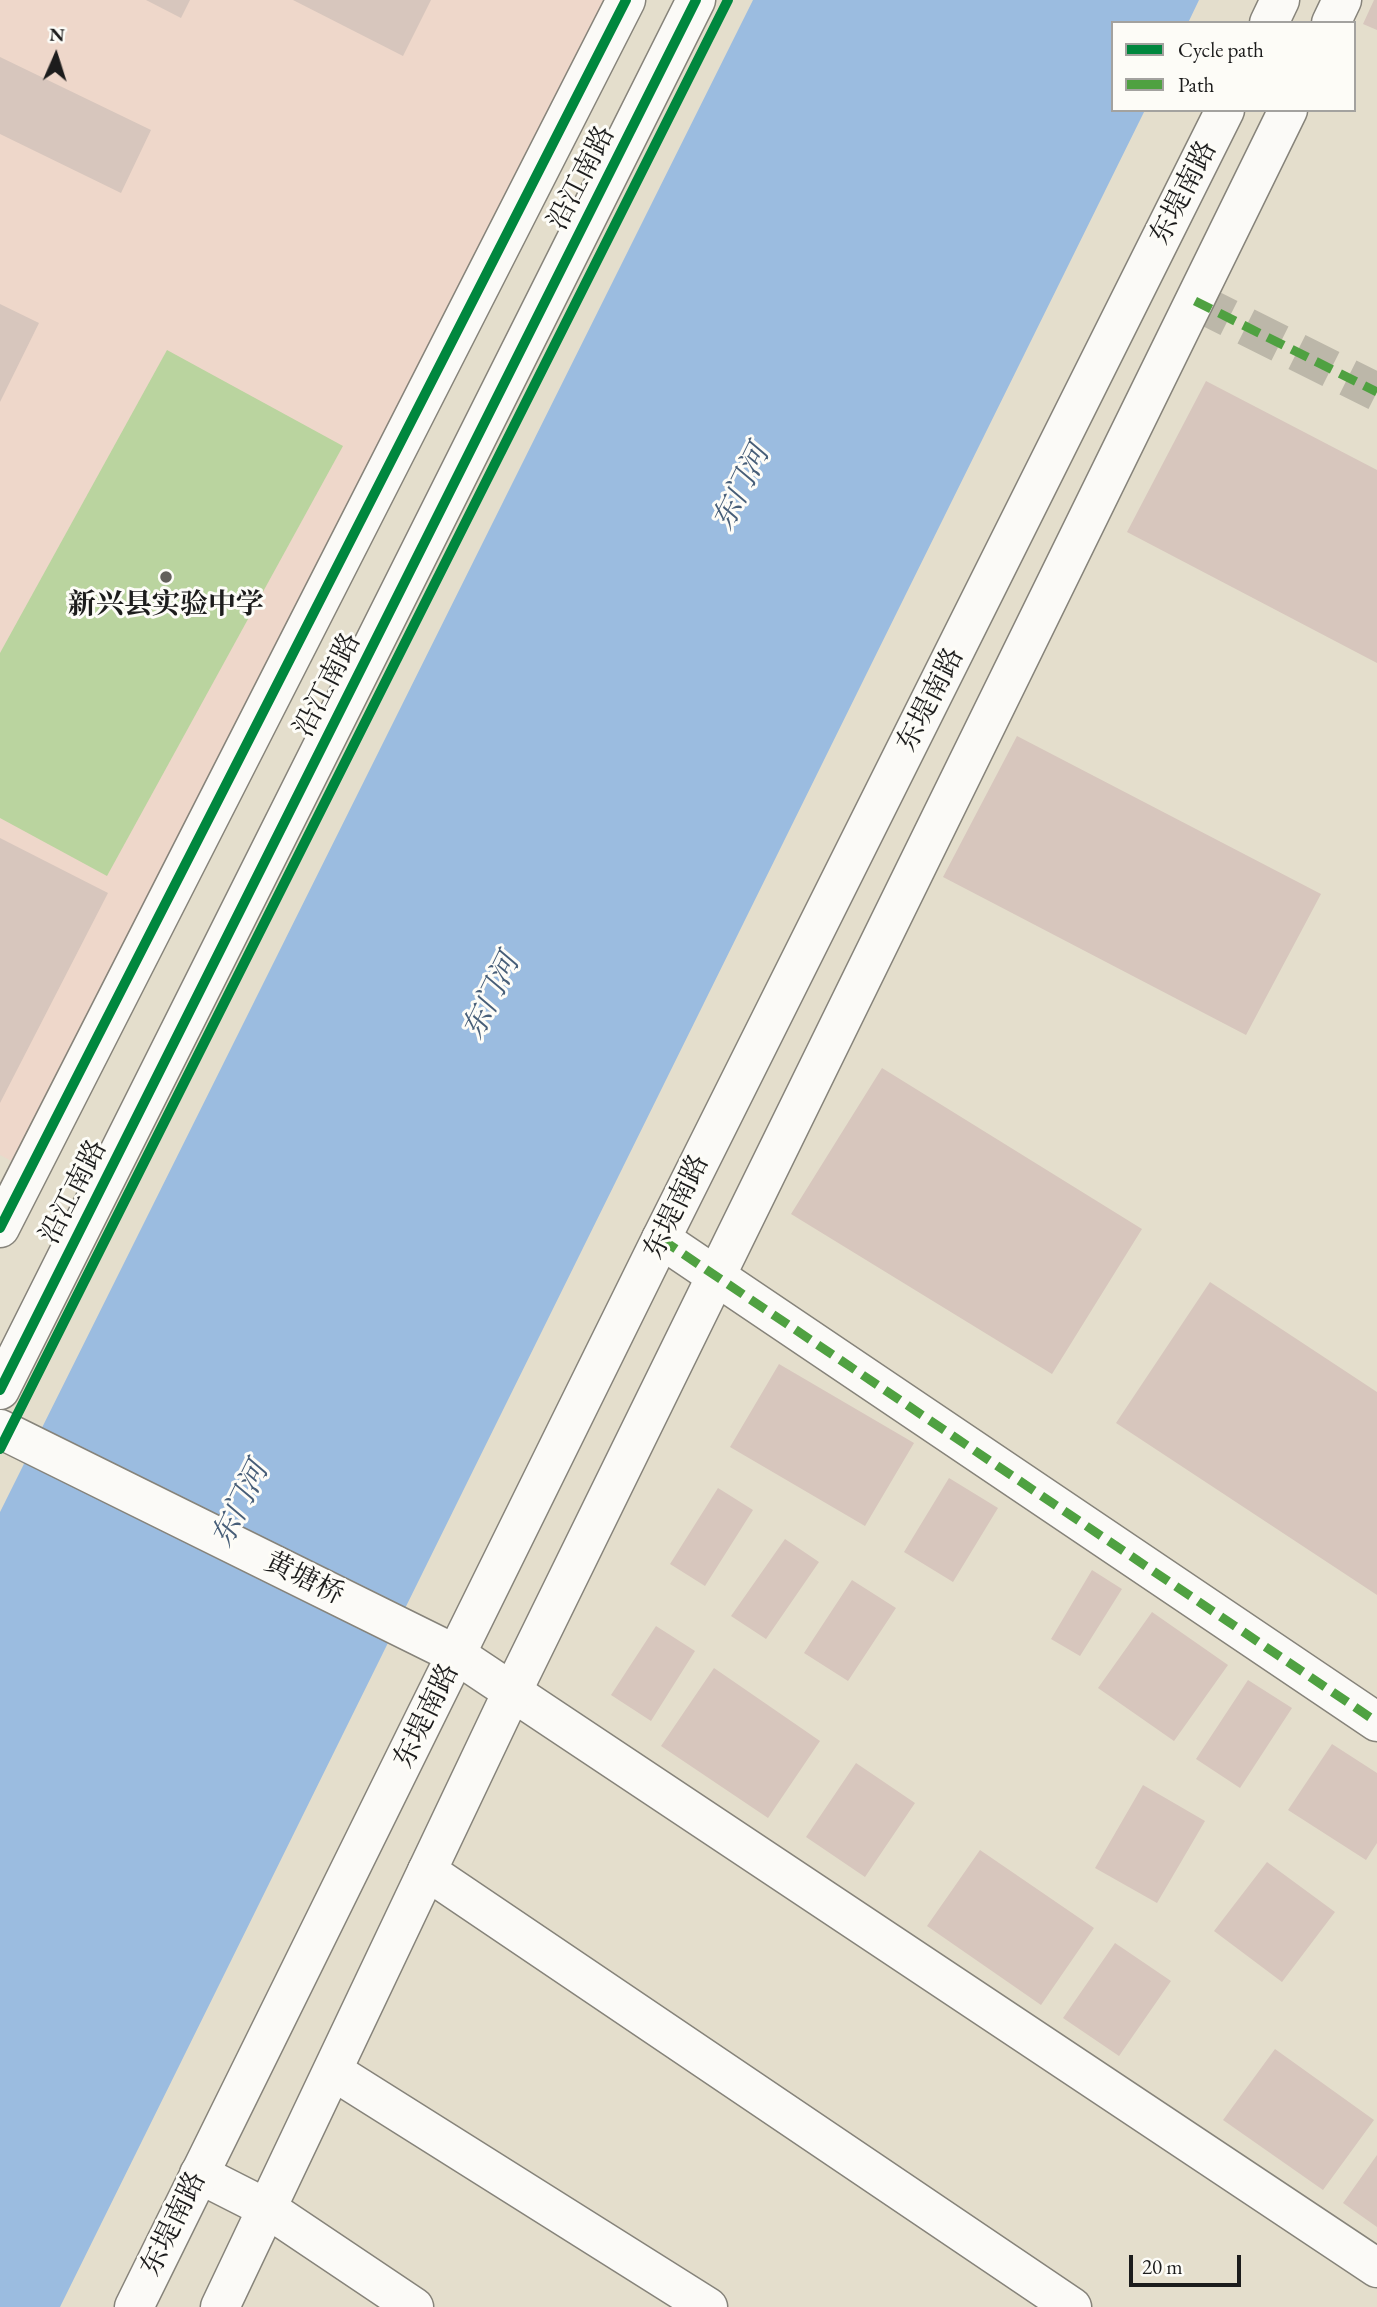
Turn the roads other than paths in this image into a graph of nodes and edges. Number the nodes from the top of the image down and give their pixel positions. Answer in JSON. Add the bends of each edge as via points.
{"nodes":[{"id":1,"x":626,"y":0,"type":"edge"},
{"id":2,"x":696,"y":0,"type":"edge"},
{"id":3,"x":1280,"y":0,"type":"edge"},
{"id":4,"x":1342,"y":0,"type":"edge"},
{"id":5,"x":1270,"y":21,"type":"edge"},
{"id":6,"x":1332,"y":21,"type":"edge"},
{"id":7,"x":1224,"y":112,"type":"edge"},
{"id":8,"x":1287,"y":112,"type":"edge"},
{"id":9,"x":0,"y":1228,"type":"edge"},
{"id":10,"x":661,"y":1239,"type":"junction"},
{"id":11,"x":718,"y":1277,"type":"junction"},
{"id":12,"x":0,"y":1390,"type":"edge"},
{"id":13,"x":0,"y":1429,"type":"edge"},
{"id":14,"x":457,"y":1655,"type":"junction"},
{"id":15,"x":512,"y":1692,"type":"junction"},
{"id":16,"x":1377,"y":1723,"type":"edge"},
{"id":17,"x":427,"y":1871,"type":"junction"},
{"id":18,"x":333,"y":2071,"type":"junction"},
{"id":19,"x":199,"y":2174,"type":"junction"},
{"id":20,"x":268,"y":2210,"type":"junction"},
{"id":21,"x":1377,"y":2269,"type":"edge"},
{"id":22,"x":134,"y":2307,"type":"edge"},
{"id":23,"x":220,"y":2307,"type":"edge"},
{"id":24,"x":414,"y":2307,"type":"edge"},
{"id":25,"x":708,"y":2307,"type":"edge"},
{"id":26,"x":1072,"y":2307,"type":"edge"}],
"edges":[{"from":1,"to":9,"type":"main road","name":"沿江南路"},
{"from":2,"to":12,"type":"main road","name":"沿江南路"},
{"from":3,"to":5,"type":"main road"},
{"from":4,"to":6,"type":"main road"},
{"from":7,"to":10,"type":"main road","name":"东堤南路"},
{"from":8,"to":11,"type":"main road","name":"东堤南路"},
{"from":10,"to":11,"type":"main road"},
{"from":10,"to":14,"type":"main road","name":"东堤南路"},
{"from":11,"to":15,"type":"main road","name":"东堤南路"},
{"from":11,"to":16,"type":"main road"},
{"from":13,"to":14,"type":"main road","name":"黄塘桥"},
{"from":14,"to":15,"type":"main road","name":"黄塘桥"},
{"from":14,"to":19,"type":"main road","name":"东堤南路"},
{"from":15,"to":17,"type":"main road","name":"东堤南路"},
{"from":15,"to":21,"type":"main road","name":"黄塘桥"},
{"from":17,"to":18,"type":"main road","name":"东堤南路"},
{"from":17,"to":26,"type":"main road"},
{"from":18,"to":20,"type":"main road","name":"东堤南路"},
{"from":18,"to":25,"type":"main road"},
{"from":19,"to":20,"type":"main road"},
{"from":19,"to":22,"type":"main road","name":"东堤南路"},
{"from":20,"to":23,"type":"main road","name":"东堤南路"},
{"from":20,"to":24,"type":"main road"}]}
